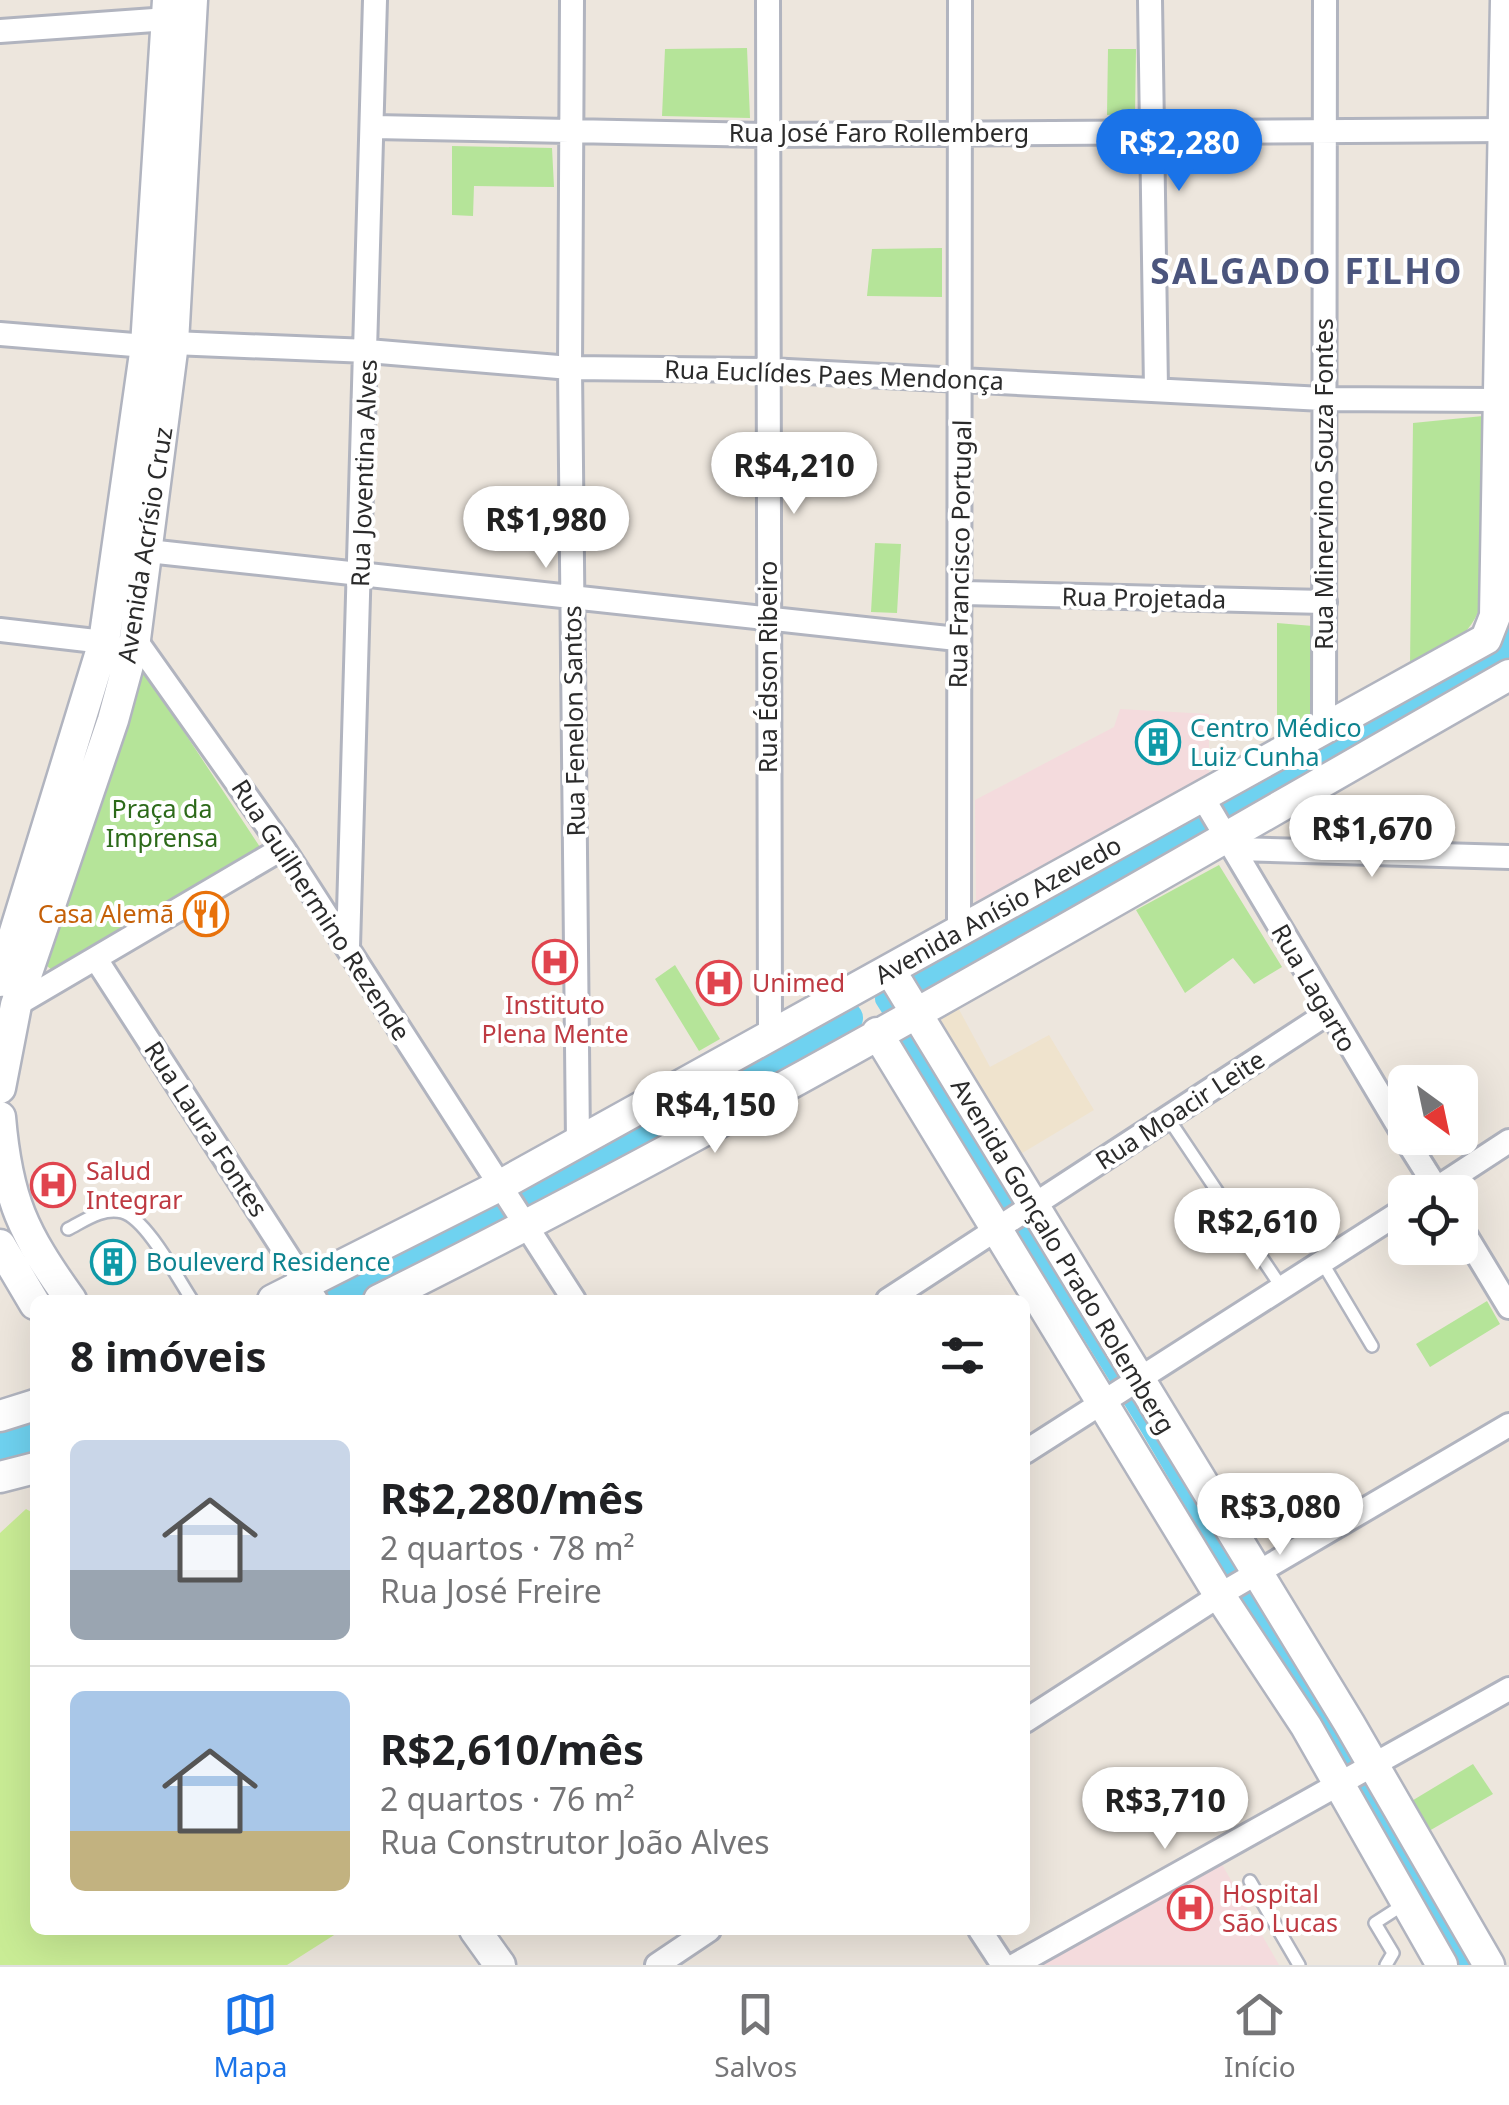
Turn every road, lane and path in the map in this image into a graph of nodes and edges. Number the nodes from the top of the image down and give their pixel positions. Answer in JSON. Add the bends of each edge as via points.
{"nodes":[{"id":1,"x":376,"y":0,"type":"edge"},
{"id":2,"x":572,"y":0,"type":"edge"},
{"id":3,"x":768,"y":0,"type":"edge"},
{"id":4,"x":960,"y":0,"type":"edge"},
{"id":5,"x":1150,"y":0,"type":"edge"},
{"id":6,"x":1325,"y":0,"type":"edge"},
{"id":7,"x":1506,"y":0,"type":"edge"},
{"id":8,"x":176,"y":6,"type":"edge"},
{"id":9,"x":0,"y":30,"type":"edge"},
{"id":10,"x":374,"y":127,"type":"junction"},
{"id":11,"x":1326,"y":128,"type":"junction"},
{"id":12,"x":1507,"y":130,"type":"edge"},
{"id":13,"x":571,"y":132,"type":"junction"},
{"id":14,"x":961,"y":132,"type":"junction"},
{"id":15,"x":1152,"y":133,"type":"junction"},
{"id":16,"x":768,"y":135,"type":"junction"},
{"id":17,"x":0,"y":334,"type":"edge"},
{"id":18,"x":160,"y":345,"type":"junction"},
{"id":19,"x":368,"y":351,"type":"junction"},
{"id":20,"x":570,"y":368,"type":"junction"},
{"id":21,"x":768,"y":370,"type":"junction"},
{"id":22,"x":962,"y":380,"type":"junction"},
{"id":23,"x":1156,"y":388,"type":"junction"},
{"id":24,"x":1323,"y":400,"type":"junction"},
{"id":25,"x":1496,"y":400,"type":"junction"},
{"id":26,"x":148,"y":551,"type":"junction"},
{"id":27,"x":360,"y":573,"type":"junction"},
{"id":28,"x":963,"y":594,"type":"junction"},
{"id":29,"x":572,"y":596,"type":"junction"},
{"id":30,"x":1325,"y":602,"type":"junction"},
{"id":31,"x":768,"y":615,"type":"junction"},
{"id":32,"x":0,"y":630,"type":"edge"},
{"id":33,"x":957,"y":638,"type":"junction"},
{"id":34,"x":135,"y":639,"type":"junction"},
{"id":35,"x":104,"y":642,"type":"junction"},
{"id":36,"x":1509,"y":675,"type":"edge"},
{"id":37,"x":1324,"y":729,"type":"junction"},
{"id":38,"x":1219,"y":823,"type":"junction"},
{"id":39,"x":283,"y":848,"type":"junction"},
{"id":40,"x":1509,"y":858,"type":"edge"},
{"id":41,"x":7,"y":926,"type":"edge"},
{"id":42,"x":959,"y":929,"type":"junction"},
{"id":43,"x":348,"y":947,"type":"junction"},
{"id":44,"x":96,"y":959,"type":"junction"},
{"id":45,"x":890,"y":970,"type":"junction"},
{"id":46,"x":8,"y":993,"type":"edge"},
{"id":47,"x":915,"y":1010,"type":"junction"},
{"id":48,"x":1328,"y":1014,"type":"junction"},
{"id":49,"x":877,"y":1032,"type":"junction"},
{"id":50,"x":770,"y":1034,"type":"junction"},
{"id":51,"x":0,"y":1088,"type":"edge"},
{"id":52,"x":1388,"y":1110,"type":"edge"},
{"id":53,"x":0,"y":1117,"type":"edge"},
{"id":54,"x":1168,"y":1118,"type":"junction"},
{"id":55,"x":1509,"y":1141,"type":"edge"},
{"id":56,"x":578,"y":1142,"type":"junction"},
{"id":57,"x":1459,"y":1175,"type":"edge"},
{"id":58,"x":502,"y":1192,"type":"junction"},
{"id":59,"x":1016,"y":1217,"type":"junction"},
{"id":60,"x":1388,"y":1220,"type":"edge"},
{"id":61,"x":523,"y":1225,"type":"junction"},
{"id":62,"x":68,"y":1228,"type":"dead end"},
{"id":63,"x":0,"y":1245,"type":"edge"},
{"id":64,"x":1478,"y":1256,"type":"edge"},
{"id":65,"x":1322,"y":1262,"type":"junction"},
{"id":66,"x":1282,"y":1288,"type":"junction"},
{"id":67,"x":312,"y":1294,"type":"edge"},
{"id":68,"x":69,"y":1295,"type":"edge"},
{"id":69,"x":189,"y":1295,"type":"edge"},
{"id":70,"x":389,"y":1295,"type":"edge"},
{"id":71,"x":571,"y":1295,"type":"edge"},
{"id":72,"x":896,"y":1295,"type":"edge"},
{"id":73,"x":30,"y":1296,"type":"edge"},
{"id":74,"x":1509,"y":1307,"type":"edge"},
{"id":75,"x":1372,"y":1346,"type":"dead end"},
{"id":76,"x":1122,"y":1390,"type":"junction"},
{"id":77,"x":30,"y":1406,"type":"edge"},
{"id":78,"x":0,"y":1416,"type":"edge"},
{"id":79,"x":1509,"y":1425,"type":"edge"},
{"id":80,"x":1030,"y":1449,"type":"edge"},
{"id":81,"x":30,"y":1469,"type":"edge"},
{"id":82,"x":0,"y":1477,"type":"edge"},
{"id":83,"x":1252,"y":1576,"type":"junction"},
{"id":84,"x":1224,"y":1593,"type":"junction"},
{"id":85,"x":1509,"y":1689,"type":"edge"},
{"id":86,"x":1030,"y":1718,"type":"edge"},
{"id":87,"x":1371,"y":1767,"type":"junction"},
{"id":88,"x":1342,"y":1784,"type":"junction"},
{"id":89,"x":1250,"y":1881,"type":"dead end"},
{"id":90,"x":1406,"y":1903,"type":"junction"},
{"id":91,"x":479,"y":1935,"type":"edge"},
{"id":92,"x":701,"y":1935,"type":"edge"},
{"id":93,"x":983,"y":1935,"type":"edge"},
{"id":94,"x":1487,"y":1958,"type":"edge"},
{"id":95,"x":500,"y":1965,"type":"edge"},
{"id":96,"x":656,"y":1965,"type":"edge"},
{"id":97,"x":1003,"y":1965,"type":"edge"},
{"id":98,"x":1015,"y":1965,"type":"edge"},
{"id":99,"x":1299,"y":1965,"type":"edge"},
{"id":100,"x":1386,"y":1965,"type":"edge"},
{"id":101,"x":1442,"y":1965,"type":"edge"}],
"edges":[{"from":1,"to":10,"type":"street","name":"Rua Joventina Alves"},
{"from":2,"to":13,"type":"street","name":"Rua Fenelon Santos"},
{"from":3,"to":16,"type":"street","name":"Rua Édson Ribeiro"},
{"from":4,"to":14,"type":"street","name":"Rua Francisco Portugal"},
{"from":5,"to":15,"type":"street"},
{"from":6,"to":11,"type":"street","name":"Rua Minervino Souza Fontes"},
{"from":7,"to":12,"type":"street"},
{"from":8,"to":9,"type":"street"},
{"from":8,"to":18,"type":"street"},
{"from":10,"to":13,"type":"street","name":"Rua José Faro Rollemberg"},
{"from":10,"to":19,"type":"street","name":"Rua Joventina Alves"},
{"from":11,"to":12,"type":"street","name":"Rua José Faro Rollemberg"},
{"from":11,"to":15,"type":"street","name":"Rua José Faro Rollemberg"},
{"from":11,"to":24,"type":"street","name":"Rua Minervino Souza Fontes"},
{"from":12,"to":25,"type":"street"},
{"from":13,"to":16,"type":"street","name":"Rua José Faro Rollemberg"},
{"from":13,"to":20,"type":"street","name":"Rua Fenelon Santos"},
{"from":14,"to":15,"type":"street","name":"Rua José Faro Rollemberg"},
{"from":14,"to":16,"type":"street","name":"Rua José Faro Rollemberg"},
{"from":14,"to":22,"type":"street","name":"Rua Francisco Portugal"},
{"from":15,"to":23,"type":"street"},
{"from":16,"to":21,"type":"street","name":"Rua Édson Ribeiro"},
{"from":17,"to":18,"type":"street","name":"Rua Euclídes Paes Mendonça"},
{"from":18,"to":19,"type":"street","name":"Rua Euclídes Paes Mendonça"},
{"from":18,"to":26,"type":"street","name":"Avenida Acrísio Cruz"},
{"from":18,"to":35,"type":"street","name":"Avenida Acrísio Cruz"},
{"from":19,"to":20,"type":"street","name":"Rua Euclídes Paes Mendonça"},
{"from":19,"to":27,"type":"street","name":"Rua Joventina Alves"},
{"from":20,"to":21,"type":"street","name":"Rua Euclídes Paes Mendonça"},
{"from":20,"to":29,"type":"street","name":"Rua Fenelon Santos"},
{"from":21,"to":22,"type":"street","name":"Rua Euclídes Paes Mendonça"},
{"from":21,"to":31,"type":"street","name":"Rua Édson Ribeiro"},
{"from":22,"to":23,"type":"street","name":"Rua Euclídes Paes Mendonça"},
{"from":22,"to":28,"type":"street","name":"Rua Francisco Portugal"},
{"from":23,"to":24,"type":"street","name":"Rua Euclídes Paes Mendonça"},
{"from":24,"to":25,"type":"street","name":"Rua Euclídes Paes Mendonça"},
{"from":24,"to":30,"type":"street","name":"Rua Minervino Souza Fontes"},
{"from":25,"to":37,"type":"street","name":"Avenida Anísio Azevedo","via":[[1495,616],[1479,645]]},
{"from":26,"to":27,"type":"street"},
{"from":26,"to":34,"type":"street","name":"Avenida Acrísio Cruz"},
{"from":27,"to":29,"type":"street"},
{"from":27,"to":43,"type":"street","name":"Rua Joventina Alves"},
{"from":28,"to":30,"type":"street","name":"Rua Projetada"},
{"from":28,"to":33,"type":"street","name":"Rua Francisco Portugal"},
{"from":29,"to":31,"type":"street"},
{"from":29,"to":56,"type":"street","name":"Rua Fenelon Santos"},
{"from":30,"to":37,"type":"street","name":"Rua Minervino Souza Fontes"},
{"from":31,"to":33,"type":"street"},
{"from":31,"to":50,"type":"street","name":"Rua Édson Ribeiro"},
{"from":32,"to":35,"type":"street"},
{"from":33,"to":42,"type":"street","name":"Rua Francisco Portugal"},
{"from":34,"to":39,"type":"street","name":"Rua Guilhermino Rezende"},
{"from":34,"to":46,"type":"street","name":"Avenida Acrísio Cruz","via":[[113,720]]},
{"from":35,"to":41,"type":"street","name":"Avenida Acrísio Cruz"},
{"from":36,"to":38,"type":"street","name":"Avenida Anísio Azevedo"},
{"from":37,"to":38,"type":"street","name":"Avenida Anísio Azevedo"},
{"from":38,"to":40,"type":"street"},
{"from":38,"to":42,"type":"street","name":"Avenida Anísio Azevedo"},
{"from":38,"to":47,"type":"street","name":"Avenida Anísio Azevedo"},
{"from":38,"to":48,"type":"street","name":"Rua Lagarto"},
{"from":39,"to":43,"type":"street","name":"Rua Guilhermino Rezende"},
{"from":39,"to":44,"type":"street"},
{"from":41,"to":46,"type":"street","name":"Avenida Acrísio Cruz"},
{"from":42,"to":45,"type":"street","name":"Avenida Anísio Azevedo"},
{"from":43,"to":58,"type":"street","name":"Rua Guilhermino Rezende"},
{"from":44,"to":46,"type":"street"},
{"from":44,"to":67,"type":"street","name":"Rua Laura Fontes"},
{"from":45,"to":47,"type":"street","name":"Avenida Gonçalo Prado Rolemberg"},
{"from":45,"to":50,"type":"street","name":"Avenida Anísio Azevedo"},
{"from":46,"to":51,"type":"street","name":"Avenida Acrísio Cruz"},
{"from":47,"to":49,"type":"street","name":"Avenida Anísio Azevedo"},
{"from":47,"to":59,"type":"street","name":"Avenida Gonçalo Prado Rolemberg"},
{"from":48,"to":52,"type":"street","name":"Rua Lagarto"},
{"from":48,"to":54,"type":"street","name":"Rua Moacir Leite"},
{"from":49,"to":59,"type":"street","name":"Avenida Gonçalo Prado Rolemberg"},
{"from":49,"to":61,"type":"street","name":"Avenida Anísio Azevedo"},
{"from":50,"to":56,"type":"street","name":"Avenida Anísio Azevedo"},
{"from":53,"to":68,"type":"street","via":[[5,1173],[18,1216]]},
{"from":54,"to":59,"type":"street","name":"Rua Moacir Leite"},
{"from":54,"to":66,"type":"lane"},
{"from":55,"to":57,"type":"street"},
{"from":56,"to":58,"type":"street","name":"Avenida Anísio Azevedo"},
{"from":58,"to":61,"type":"street","name":"Rua Guilhermino Rezende"},
{"from":58,"to":67,"type":"street","name":"Avenida Anísio Azevedo"},
{"from":59,"to":72,"type":"street","name":"Rua Moacir Leite"},
{"from":59,"to":76,"type":"street","name":"Avenida Gonçalo Prado Rolemberg"},
{"from":60,"to":65,"type":"street"},
{"from":61,"to":70,"type":"street","name":"Avenida Anísio Azevedo"},
{"from":61,"to":71,"type":"street"},
{"from":62,"to":69,"type":"lane","via":[[101,1212],[124,1212],[143,1227]]},
{"from":63,"to":73,"type":"street"},
{"from":64,"to":74,"type":"street"},
{"from":65,"to":66,"type":"street"},
{"from":65,"to":75,"type":"lane"},
{"from":66,"to":76,"type":"street"},
{"from":76,"to":80,"type":"street"},
{"from":76,"to":83,"type":"street","name":"Avenida Gonçalo Prado Rolemberg"},
{"from":76,"to":84,"type":"street","name":"Avenida Gonçalo Prado Rolemberg"},
{"from":77,"to":78,"type":"street"},
{"from":79,"to":83,"type":"street"},
{"from":81,"to":82,"type":"street"},
{"from":83,"to":84,"type":"street"},
{"from":83,"to":87,"type":"street","name":"Avenida Gonçalo Prado Rolemberg"},
{"from":84,"to":86,"type":"street"},
{"from":84,"to":88,"type":"street","name":"Avenida Gonçalo Prado Rolemberg"},
{"from":85,"to":87,"type":"street"},
{"from":87,"to":88,"type":"street"},
{"from":87,"to":94,"type":"street","name":"Avenida Gonçalo Prado Rolemberg"},
{"from":88,"to":90,"type":"street","name":"Avenida Gonçalo Prado Rolemberg"},
{"from":88,"to":98,"type":"street"},
{"from":89,"to":99,"type":"lane"},
{"from":90,"to":100,"type":"lane","via":[[1374,1923],[1392,1953]]},
{"from":90,"to":101,"type":"street","name":"Avenida Gonçalo Prado Rolemberg"},
{"from":91,"to":95,"type":"street"},
{"from":92,"to":96,"type":"street"},
{"from":93,"to":97,"type":"street"}]}
